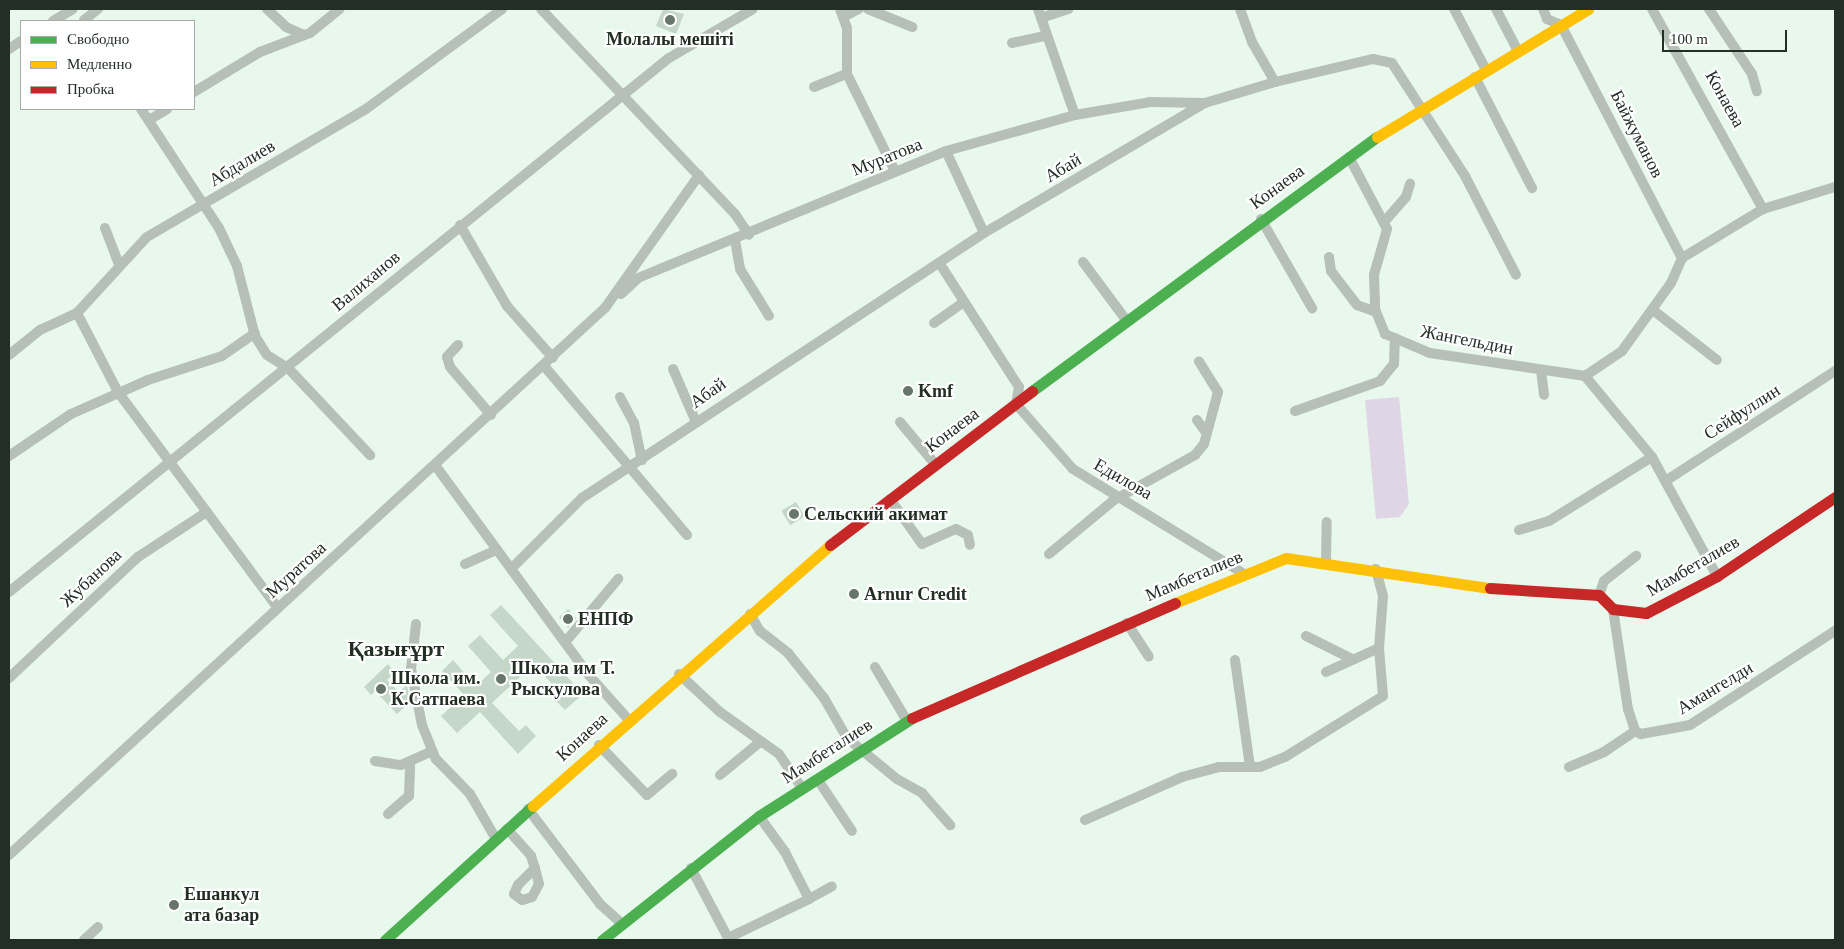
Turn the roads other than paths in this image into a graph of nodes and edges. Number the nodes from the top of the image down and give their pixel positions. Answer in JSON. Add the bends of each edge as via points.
{"nodes":[{"id":1,"x":74,"y":9,"type":"edge"},
{"id":2,"x":98,"y":9,"type":"edge"},
{"id":3,"x":267,"y":9,"type":"edge"},
{"id":4,"x":340,"y":9,"type":"edge"},
{"id":5,"x":502,"y":9,"type":"edge"},
{"id":6,"x":541,"y":9,"type":"edge"},
{"id":7,"x":753,"y":9,"type":"edge"},
{"id":8,"x":858,"y":9,"type":"edge"},
{"id":9,"x":868,"y":9,"type":"edge"},
{"id":10,"x":1069,"y":9,"type":"edge"},
{"id":11,"x":1240,"y":9,"type":"edge"},
{"id":12,"x":1454,"y":9,"type":"edge"},
{"id":13,"x":1496,"y":9,"type":"edge"},
{"id":14,"x":1543,"y":9,"type":"edge"},
{"id":15,"x":1588,"y":9,"type":"edge"},
{"id":16,"x":1652,"y":9,"type":"edge"},
{"id":17,"x":1710,"y":9,"type":"edge"},
{"id":18,"x":842,"y":13,"type":"edge"},
{"id":19,"x":1039,"y":13,"type":"edge"},
{"id":20,"x":55,"y":20,"type":"edge"},
{"id":21,"x":83,"y":20,"type":"edge"},
{"id":22,"x":85,"y":20,"type":"edge"},
{"id":23,"x":1561,"y":25,"type":"junction"},
{"id":24,"x":912,"y":27,"type":"dead end"},
{"id":25,"x":304,"y":35,"type":"junction"},
{"id":26,"x":1046,"y":36,"type":"junction"},
{"id":27,"x":20,"y":42,"type":"edge"},
{"id":28,"x":1012,"y":43,"type":"dead end"},
{"id":29,"x":9,"y":49,"type":"edge"},
{"id":30,"x":1518,"y":51,"type":"junction"},
{"id":31,"x":1486,"y":70,"type":"junction"},
{"id":32,"x":847,"y":74,"type":"junction"},
{"id":33,"x":1475,"y":77,"type":"junction"},
{"id":34,"x":1275,"y":82,"type":"junction"},
{"id":35,"x":814,"y":87,"type":"dead end"},
{"id":36,"x":195,"y":91,"type":"edge"},
{"id":37,"x":1757,"y":91,"type":"dead end"},
{"id":38,"x":623,"y":95,"type":"junction"},
{"id":39,"x":1205,"y":103,"type":"junction"},
{"id":40,"x":1425,"y":108,"type":"junction"},
{"id":41,"x":142,"y":110,"type":"edge"},
{"id":42,"x":165,"y":110,"type":"edge"},
{"id":43,"x":1075,"y":115,"type":"junction"},
{"id":44,"x":149,"y":120,"type":"junction"},
{"id":45,"x":946,"y":151,"type":"junction"},
{"id":46,"x":1349,"y":157,"type":"junction"},
{"id":47,"x":894,"y":170,"type":"junction"},
{"id":48,"x":699,"y":175,"type":"junction"},
{"id":49,"x":1410,"y":184,"type":"dead end"},
{"id":50,"x":1835,"y":187,"type":"edge"},
{"id":51,"x":1532,"y":188,"type":"dead end"},
{"id":52,"x":205,"y":205,"type":"junction"},
{"id":53,"x":1763,"y":209,"type":"junction"},
{"id":54,"x":1261,"y":220,"type":"junction"},
{"id":55,"x":1385,"y":221,"type":"junction"},
{"id":56,"x":460,"y":225,"type":"junction"},
{"id":57,"x":105,"y":228,"type":"dead end"},
{"id":58,"x":984,"y":233,"type":"junction"},
{"id":59,"x":749,"y":235,"type":"junction"},
{"id":60,"x":735,"y":240,"type":"junction"},
{"id":61,"x":1329,"y":257,"type":"dead end"},
{"id":62,"x":1682,"y":258,"type":"junction"},
{"id":63,"x":1083,"y":262,"type":"dead end"},
{"id":64,"x":119,"y":264,"type":"junction"},
{"id":65,"x":940,"y":264,"type":"junction"},
{"id":66,"x":1516,"y":275,"type":"dead end"},
{"id":67,"x":964,"y":302,"type":"junction"},
{"id":68,"x":605,"y":308,"type":"junction"},
{"id":69,"x":1312,"y":308,"type":"dead end"},
{"id":70,"x":1653,"y":310,"type":"junction"},
{"id":71,"x":1376,"y":312,"type":"junction"},
{"id":72,"x":77,"y":313,"type":"junction"},
{"id":73,"x":769,"y":316,"type":"dead end"},
{"id":74,"x":1126,"y":320,"type":"junction"},
{"id":75,"x":934,"y":323,"type":"dead end"},
{"id":76,"x":255,"y":333,"type":"junction"},
{"id":77,"x":1395,"y":338,"type":"junction"},
{"id":78,"x":458,"y":345,"type":"dead end"},
{"id":79,"x":9,"y":355,"type":"edge"},
{"id":80,"x":553,"y":358,"type":"junction"},
{"id":81,"x":1717,"y":360,"type":"dead end"},
{"id":82,"x":1199,"y":362,"type":"dead end"},
{"id":83,"x":545,"y":367,"type":"junction"},
{"id":84,"x":288,"y":368,"type":"junction"},
{"id":85,"x":673,"y":368,"type":"dead end"},
{"id":86,"x":1541,"y":370,"type":"junction"},
{"id":87,"x":1835,"y":371,"type":"edge"},
{"id":88,"x":1585,"y":376,"type":"junction"},
{"id":89,"x":118,"y":392,"type":"junction"},
{"id":90,"x":1544,"y":395,"type":"dead end"},
{"id":91,"x":620,"y":397,"type":"dead end"},
{"id":92,"x":1016,"y":404,"type":"junction"},
{"id":93,"x":1295,"y":411,"type":"dead end"},
{"id":94,"x":491,"y":414,"type":"junction"},
{"id":95,"x":1197,"y":420,"type":"dead end"},
{"id":96,"x":696,"y":422,"type":"junction"},
{"id":97,"x":900,"y":422,"type":"dead end"},
{"id":98,"x":1205,"y":431,"type":"junction"},
{"id":99,"x":370,"y":455,"type":"dead end"},
{"id":100,"x":9,"y":456,"type":"edge"},
{"id":101,"x":1652,"y":457,"type":"junction"},
{"id":102,"x":642,"y":460,"type":"junction"},
{"id":103,"x":170,"y":463,"type":"junction"},
{"id":104,"x":935,"y":464,"type":"junction"},
{"id":105,"x":435,"y":465,"type":"junction"},
{"id":106,"x":629,"y":466,"type":"junction"},
{"id":107,"x":1667,"y":480,"type":"junction"},
{"id":108,"x":1122,"y":496,"type":"junction"},
{"id":109,"x":1835,"y":497,"type":"edge"},
{"id":110,"x":890,"y":499,"type":"junction"},
{"id":111,"x":205,"y":513,"type":"junction"},
{"id":112,"x":1327,"y":522,"type":"dead end"},
{"id":113,"x":1519,"y":530,"type":"dead end"},
{"id":114,"x":687,"y":535,"type":"dead end"},
{"id":115,"x":970,"y":545,"type":"dead end"},
{"id":116,"x":497,"y":550,"type":"junction"},
{"id":117,"x":1049,"y":554,"type":"dead end"},
{"id":118,"x":1636,"y":556,"type":"dead end"},
{"id":119,"x":1326,"y":561,"type":"junction"},
{"id":120,"x":465,"y":564,"type":"dead end"},
{"id":121,"x":511,"y":569,"type":"junction"},
{"id":122,"x":1376,"y":569,"type":"junction"},
{"id":123,"x":1243,"y":573,"type":"junction"},
{"id":124,"x":1717,"y":576,"type":"junction"},
{"id":125,"x":618,"y":579,"type":"dead end"},
{"id":126,"x":9,"y":592,"type":"edge"},
{"id":127,"x":1599,"y":595,"type":"junction"},
{"id":128,"x":278,"y":608,"type":"junction"},
{"id":129,"x":1613,"y":609,"type":"junction"},
{"id":130,"x":750,"y":614,"type":"junction"},
{"id":131,"x":416,"y":624,"type":"dead end"},
{"id":132,"x":1127,"y":624,"type":"junction"},
{"id":133,"x":1835,"y":630,"type":"edge"},
{"id":134,"x":1306,"y":636,"type":"dead end"},
{"id":135,"x":567,"y":640,"type":"junction"},
{"id":136,"x":1379,"y":648,"type":"junction"},
{"id":137,"x":1149,"y":657,"type":"dead end"},
{"id":138,"x":1352,"y":659,"type":"junction"},
{"id":139,"x":1235,"y":660,"type":"dead end"},
{"id":140,"x":875,"y":667,"type":"dead end"},
{"id":141,"x":1326,"y":672,"type":"dead end"},
{"id":142,"x":679,"y":674,"type":"junction"},
{"id":143,"x":9,"y":678,"type":"edge"},
{"id":144,"x":628,"y":719,"type":"junction"},
{"id":145,"x":907,"y":721,"type":"junction"},
{"id":146,"x":1635,"y":731,"type":"junction"},
{"id":147,"x":760,"y":742,"type":"junction"},
{"id":148,"x":599,"y":745,"type":"junction"},
{"id":149,"x":432,"y":751,"type":"junction"},
{"id":150,"x":864,"y":751,"type":"junction"},
{"id":151,"x":375,"y":761,"type":"dead end"},
{"id":152,"x":410,"y":761,"type":"junction"},
{"id":153,"x":1250,"y":767,"type":"junction"},
{"id":154,"x":1569,"y":767,"type":"dead end"},
{"id":155,"x":672,"y":774,"type":"dead end"},
{"id":156,"x":720,"y":775,"type":"dead end"},
{"id":157,"x":818,"y":780,"type":"junction"},
{"id":158,"x":802,"y":788,"type":"junction"},
{"id":159,"x":528,"y":809,"type":"junction"},
{"id":160,"x":388,"y":814,"type":"dead end"},
{"id":161,"x":759,"y":816,"type":"junction"},
{"id":162,"x":1085,"y":820,"type":"dead end"},
{"id":163,"x":950,"y":825,"type":"dead end"},
{"id":164,"x":507,"y":829,"type":"junction"},
{"id":165,"x":852,"y":831,"type":"dead end"},
{"id":166,"x":496,"y":839,"type":"junction"},
{"id":167,"x":9,"y":855,"type":"edge"},
{"id":168,"x":535,"y":868,"type":"dead end"},
{"id":169,"x":691,"y":868,"type":"junction"},
{"id":170,"x":832,"y":886,"type":"dead end"},
{"id":171,"x":809,"y":898,"type":"junction"},
{"id":172,"x":98,"y":927,"type":"dead end"},
{"id":173,"x":615,"y":933,"type":"edge"},
{"id":174,"x":84,"y":940,"type":"edge"},
{"id":175,"x":385,"y":940,"type":"edge"},
{"id":176,"x":602,"y":940,"type":"edge"}],
"edges":[{"from":1,"to":20,"type":"street"},
{"from":1,"to":21,"type":"street"},
{"from":2,"to":22,"type":"street"},
{"from":3,"to":25,"type":"street","via":[[286,27]]},
{"from":4,"to":25,"type":"street"},
{"from":5,"to":52,"type":"street","name":"Абдалиев","via":[[366,109]]},
{"from":6,"to":38,"type":"street"},
{"from":7,"to":38,"type":"street","name":"Валиханов","via":[[669,58]]},
{"from":8,"to":18,"type":"street"},
{"from":9,"to":24,"type":"street"},
{"from":10,"to":19,"type":"street"},
{"from":11,"to":34,"type":"street","via":[[1252,42]]},
{"from":12,"to":31,"type":"street"},
{"from":13,"to":30,"type":"street"},
{"from":14,"to":23,"type":"street","via":[[1547,19]]},
{"from":15,"to":23,"type":"main road","name":"Конаева"},
{"from":16,"to":53,"type":"street","name":"Конаева"},
{"from":17,"to":37,"type":"street","via":[[1752,74]]},
{"from":18,"to":32,"type":"street"},
{"from":19,"to":26,"type":"street"},
{"from":23,"to":30,"type":"main road","name":"Конаева"},
{"from":23,"to":62,"type":"street","name":"Байжуманов"},
{"from":25,"to":36,"type":"street","via":[[260,52]]},
{"from":26,"to":28,"type":"street"},
{"from":26,"to":43,"type":"street"},
{"from":27,"to":29,"type":"street"},
{"from":30,"to":31,"type":"main road","name":"Конаева"},
{"from":31,"to":33,"type":"main road","name":"Конаева"},
{"from":32,"to":35,"type":"street"},
{"from":32,"to":47,"type":"street"},
{"from":33,"to":40,"type":"main road","name":"Конаева"},
{"from":33,"to":51,"type":"street"},
{"from":34,"to":39,"type":"street"},
{"from":34,"to":40,"type":"street","via":[[1383,58],[1392,63]]},
{"from":38,"to":48,"type":"street"},
{"from":38,"to":56,"type":"street","name":"Валиханов"},
{"from":39,"to":43,"type":"street","name":"Муратова","via":[[1150,102]]},
{"from":39,"to":58,"type":"street","name":"Абай"},
{"from":40,"to":46,"type":"main road","name":"Конаева"},
{"from":40,"to":66,"type":"street"},
{"from":41,"to":44,"type":"street"},
{"from":42,"to":44,"type":"street"},
{"from":43,"to":45,"type":"street","name":"Муратова"},
{"from":44,"to":52,"type":"street"},
{"from":45,"to":47,"type":"street","name":"Муратова"},
{"from":45,"to":58,"type":"street"},
{"from":46,"to":54,"type":"main road","name":"Конаева"},
{"from":46,"to":55,"type":"street"},
{"from":47,"to":59,"type":"street","name":"Муратова"},
{"from":48,"to":59,"type":"street"},
{"from":48,"to":68,"type":"street","name":"Муратова"},
{"from":49,"to":55,"type":"street","via":[[1406,197]]},
{"from":50,"to":53,"type":"street"},
{"from":52,"to":64,"type":"street","name":"Абдалиев","via":[[147,237]]},
{"from":52,"to":76,"type":"street","via":[[237,266]]},
{"from":53,"to":62,"type":"street"},
{"from":54,"to":69,"type":"street"},
{"from":54,"to":74,"type":"main road","name":"Конаева"},
{"from":55,"to":71,"type":"street","name":"Жангельдин","via":[[1387,229],[1374,275]]},
{"from":56,"to":80,"type":"street","via":[[508,306]]},
{"from":56,"to":84,"type":"street","name":"Валиханов"},
{"from":57,"to":64,"type":"street"},
{"from":58,"to":65,"type":"street","name":"Абай"},
{"from":59,"to":60,"type":"street","name":"Муратова"},
{"from":60,"to":68,"type":"street","name":"Муратова","via":[[638,278]]},
{"from":60,"to":73,"type":"street","via":[[740,269]]},
{"from":61,"to":71,"type":"street","via":[[1331,271],[1357,305]]},
{"from":62,"to":70,"type":"street"},
{"from":63,"to":74,"type":"street"},
{"from":64,"to":72,"type":"street","name":"Абдалиев"},
{"from":65,"to":67,"type":"street"},
{"from":65,"to":96,"type":"street","name":"Абай"},
{"from":67,"to":75,"type":"street"},
{"from":67,"to":92,"type":"street","via":[[1019,387]]},
{"from":68,"to":80,"type":"street","name":"Муратова"},
{"from":70,"to":81,"type":"street"},
{"from":70,"to":88,"type":"street","via":[[1622,351]]},
{"from":71,"to":77,"type":"street","name":"Жангельдин","via":[[1385,334]]},
{"from":72,"to":79,"type":"street","name":"Абдалиев","via":[[40,330]]},
{"from":72,"to":89,"type":"street"},
{"from":74,"to":92,"type":"main road","name":"Конаева"},
{"from":76,"to":84,"type":"street","via":[[267,355]]},
{"from":76,"to":89,"type":"street","via":[[222,356]]},
{"from":77,"to":86,"type":"street","name":"Жангельдин","via":[[1430,353]]},
{"from":77,"to":93,"type":"street","via":[[1394,364],[1380,381]]},
{"from":78,"to":94,"type":"street","via":[[447,357],[450,367]]},
{"from":80,"to":83,"type":"street","name":"Муратова"},
{"from":82,"to":98,"type":"street","via":[[1218,392]]},
{"from":83,"to":94,"type":"street","name":"Муратова"},
{"from":83,"to":106,"type":"street"},
{"from":84,"to":99,"type":"street"},
{"from":84,"to":103,"type":"street","name":"Валиханов"},
{"from":85,"to":96,"type":"street"},
{"from":86,"to":88,"type":"street","name":"Жангельдин"},
{"from":86,"to":90,"type":"street"},
{"from":87,"to":107,"type":"street","name":"Сейфуллин"},
{"from":88,"to":101,"type":"street"},
{"from":89,"to":100,"type":"street","via":[[33,436]]},
{"from":89,"to":103,"type":"street"},
{"from":91,"to":102,"type":"street","via":[[634,423]]},
{"from":92,"to":104,"type":"main road","name":"Конаева"},
{"from":92,"to":108,"type":"street","name":"Едилова","via":[[1073,469]]},
{"from":94,"to":105,"type":"street","name":"Муратова"},
{"from":95,"to":98,"type":"street"},
{"from":96,"to":102,"type":"street","name":"Абай"},
{"from":97,"to":104,"type":"street"},
{"from":98,"to":108,"type":"street","via":[[1195,455]]},
{"from":101,"to":107,"type":"street"},
{"from":101,"to":113,"type":"street","via":[[1549,521]]},
{"from":102,"to":106,"type":"street","name":"Абай"},
{"from":103,"to":111,"type":"street"},
{"from":103,"to":126,"type":"street","name":"Валиханов"},
{"from":104,"to":110,"type":"main road","name":"Конаева"},
{"from":105,"to":116,"type":"street"},
{"from":105,"to":128,"type":"street","name":"Муратова"},
{"from":106,"to":114,"type":"street"},
{"from":106,"to":121,"type":"street","name":"Абай","via":[[582,498]]},
{"from":107,"to":124,"type":"street","via":[[1694,541]]},
{"from":108,"to":117,"type":"street"},
{"from":108,"to":123,"type":"street","name":"Едилова"},
{"from":109,"to":124,"type":"main road","name":"Мамбеталиев"},
{"from":110,"to":115,"type":"street","via":[[922,544],[956,529],[968,535]]},
{"from":110,"to":130,"type":"main road","name":"Конаева"},
{"from":111,"to":128,"type":"street"},
{"from":111,"to":143,"type":"street","name":"Жубанова","via":[[138,557]]},
{"from":112,"to":119,"type":"street"},
{"from":116,"to":120,"type":"street"},
{"from":116,"to":121,"type":"street"},
{"from":118,"to":127,"type":"street","via":[[1604,581]]},
{"from":119,"to":122,"type":"main road","name":"Мамбеталиев"},
{"from":119,"to":123,"type":"main road","name":"Мамбеталиев","via":[[1286,558]]},
{"from":121,"to":135,"type":"street"},
{"from":122,"to":127,"type":"main road","name":"Мамбеталиев","via":[[1519,593]]},
{"from":122,"to":136,"type":"street","via":[[1383,596]]},
{"from":123,"to":132,"type":"main road","name":"Мамбеталиев"},
{"from":124,"to":129,"type":"main road","name":"Мамбеталиев","via":[[1646,613]]},
{"from":125,"to":135,"type":"street"},
{"from":127,"to":129,"type":"main road"},
{"from":128,"to":167,"type":"street","name":"Муратова"},
{"from":129,"to":146,"type":"street"},
{"from":130,"to":142,"type":"main road","name":"Конаева"},
{"from":130,"to":150,"type":"street","via":[[760,631],[788,653],[824,698],[847,738]]},
{"from":131,"to":149,"type":"street","via":[[412,669]]},
{"from":132,"to":137,"type":"street"},
{"from":132,"to":145,"type":"main road","name":"Мамбеталиев"},
{"from":133,"to":146,"type":"street","name":"Амангелди","via":[[1690,726]]},
{"from":134,"to":138,"type":"street"},
{"from":135,"to":144,"type":"street","via":[[587,673]]},
{"from":136,"to":138,"type":"street"},
{"from":136,"to":153,"type":"street","via":[[1383,696],[1285,757]]},
{"from":138,"to":141,"type":"street"},
{"from":139,"to":153,"type":"street"},
{"from":140,"to":145,"type":"street"},
{"from":142,"to":144,"type":"main road","name":"Конаева"},
{"from":142,"to":147,"type":"street"},
{"from":144,"to":148,"type":"main road","name":"Конаева"},
{"from":145,"to":150,"type":"main road","name":"Мамбеталиев"},
{"from":146,"to":154,"type":"street","via":[[1604,752]]},
{"from":147,"to":156,"type":"street"},
{"from":147,"to":158,"type":"street","via":[[779,754]]},
{"from":148,"to":155,"type":"street","via":[[646,795]]},
{"from":148,"to":159,"type":"main road","name":"Конаева"},
{"from":149,"to":152,"type":"street"},
{"from":149,"to":166,"type":"street","via":[[470,794]]},
{"from":150,"to":157,"type":"main road","name":"Мамбеталиев"},
{"from":150,"to":163,"type":"street","via":[[922,793]]},
{"from":151,"to":152,"type":"street","via":[[401,765]]},
{"from":152,"to":160,"type":"street","via":[[409,796]]},
{"from":153,"to":162,"type":"street","via":[[1219,768],[1182,777]]},
{"from":157,"to":158,"type":"main road","name":"Мамбеталиев"},
{"from":157,"to":165,"type":"street"},
{"from":158,"to":161,"type":"main road","name":"Мамбеталиев"},
{"from":159,"to":164,"type":"main road","name":"Конаева"},
{"from":159,"to":173,"type":"street","via":[[600,904]]},
{"from":161,"to":169,"type":"main road","name":"Мамбеталиев"},
{"from":161,"to":171,"type":"street","via":[[785,852]]},
{"from":164,"to":166,"type":"main road","name":"Конаева"},
{"from":164,"to":168,"type":"street","via":[[531,856]]},
{"from":166,"to":175,"type":"main road","name":"Конаева"},
{"from":169,"to":171,"type":"street","via":[[728,938]]},
{"from":169,"to":173,"type":"main road","name":"Мамбеталиев"},
{"from":170,"to":171,"type":"street"},
{"from":172,"to":174,"type":"street"},
{"from":173,"to":176,"type":"main road","name":"Мамбеталиев"}]}
